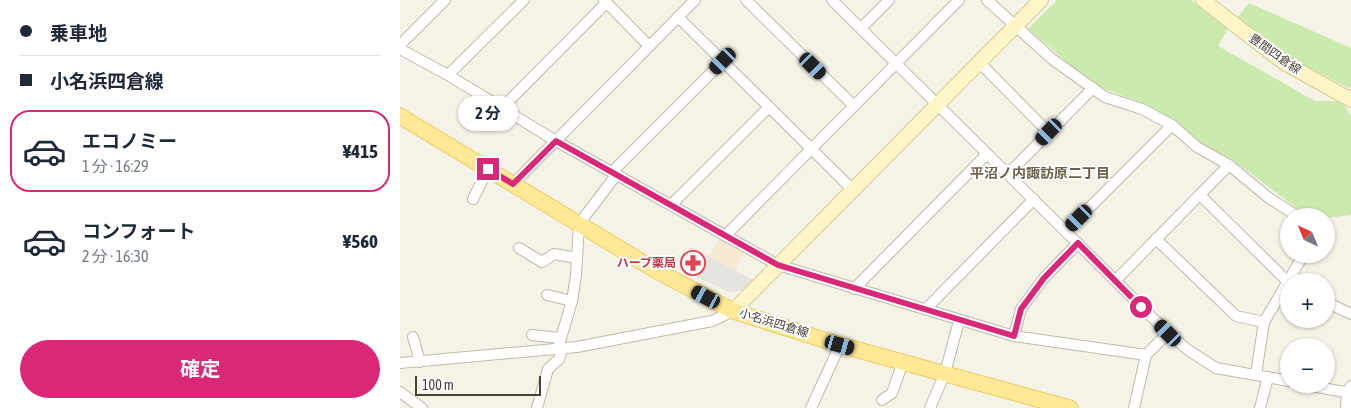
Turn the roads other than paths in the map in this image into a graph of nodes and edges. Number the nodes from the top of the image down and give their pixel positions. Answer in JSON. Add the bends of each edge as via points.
{"nodes":[{"id":1,"x":445,"y":0,"type":"edge"},
{"id":2,"x":524,"y":0,"type":"edge"},
{"id":3,"x":695,"y":0,"type":"edge"},
{"id":4,"x":746,"y":0,"type":"edge"},
{"id":5,"x":832,"y":0,"type":"edge"},
{"id":6,"x":888,"y":0,"type":"edge"},
{"id":7,"x":959,"y":0,"type":"edge"},
{"id":8,"x":987,"y":0,"type":"edge"},
{"id":9,"x":1041,"y":0,"type":"edge"},
{"id":10,"x":1203,"y":0,"type":"edge"},
{"id":11,"x":605,"y":1,"type":"edge"},
{"id":12,"x":678,"y":17,"type":"junction"},
{"id":13,"x":1016,"y":25,"type":"junction"},
{"id":14,"x":861,"y":28,"type":"junction"},
{"id":15,"x":650,"y":46,"type":"junction"},
{"id":16,"x":400,"y":47,"type":"edge"},
{"id":17,"x":723,"y":61,"type":"junction"},
{"id":18,"x":980,"y":62,"type":"junction"},
{"id":19,"x":896,"y":64,"type":"junction"},
{"id":20,"x":448,"y":75,"type":"junction"},
{"id":21,"x":1093,"y":88,"type":"junction"},
{"id":22,"x":1351,"y":100,"type":"edge"},
{"id":23,"x":937,"y":105,"type":"junction"},
{"id":24,"x":854,"y":106,"type":"junction"},
{"id":25,"x":769,"y":107,"type":"junction"},
{"id":26,"x":501,"y":109,"type":"junction"},
{"id":27,"x":400,"y":116,"type":"edge"},
{"id":28,"x":1172,"y":125,"type":"junction"},
{"id":29,"x":1049,"y":132,"type":"junction"},
{"id":30,"x":556,"y":141,"type":"junction"},
{"id":31,"x":812,"y":149,"type":"junction"},
{"id":32,"x":987,"y":154,"type":"junction"},
{"id":33,"x":1229,"y":165,"type":"junction"},
{"id":34,"x":488,"y":169,"type":"junction"},
{"id":35,"x":615,"y":173,"type":"junction"},
{"id":36,"x":1008,"y":174,"type":"junction"},
{"id":37,"x":513,"y":184,"type":"junction"},
{"id":38,"x":853,"y":190,"type":"junction"},
{"id":39,"x":1200,"y":195,"type":"junction"},
{"id":40,"x":473,"y":199,"type":"dead end"},
{"id":41,"x":1034,"y":199,"type":"junction"},
{"id":42,"x":672,"y":204,"type":"junction"},
{"id":43,"x":1285,"y":208,"type":"edge"},
{"id":44,"x":579,"y":224,"type":"junction"},
{"id":45,"x":1066,"y":231,"type":"junction"},
{"id":46,"x":725,"y":236,"type":"junction"},
{"id":47,"x":1156,"y":238,"type":"junction"},
{"id":48,"x":1078,"y":243,"type":"junction"},
{"id":49,"x":519,"y":248,"type":"dead end"},
{"id":50,"x":577,"y":258,"type":"junction"},
{"id":51,"x":778,"y":265,"type":"junction"},
{"id":52,"x":1280,"y":274,"type":"edge"},
{"id":53,"x":1115,"y":280,"type":"junction"},
{"id":54,"x":854,"y":289,"type":"junction"},
{"id":55,"x":547,"y":295,"type":"dead end"},
{"id":56,"x":1280,"y":295,"type":"edge"},
{"id":57,"x":572,"y":302,"type":"junction"},
{"id":58,"x":1335,"y":306,"type":"edge"},
{"id":59,"x":926,"y":309,"type":"junction"},
{"id":60,"x":733,"y":310,"type":"junction"},
{"id":61,"x":1351,"y":314,"type":"edge"},
{"id":62,"x":959,"y":321,"type":"junction"},
{"id":63,"x":1264,"y":322,"type":"junction"},
{"id":64,"x":1168,"y":333,"type":"junction"},
{"id":65,"x":532,"y":335,"type":"dead end"},
{"id":66,"x":1014,"y":336,"type":"junction"},
{"id":67,"x":413,"y":337,"type":"dead end"},
{"id":68,"x":560,"y":345,"type":"junction"},
{"id":69,"x":840,"y":345,"type":"junction"},
{"id":70,"x":1146,"y":355,"type":"junction"},
{"id":71,"x":420,"y":362,"type":"junction"},
{"id":72,"x":903,"y":362,"type":"junction"},
{"id":73,"x":400,"y":363,"type":"edge"},
{"id":74,"x":945,"y":373,"type":"junction"},
{"id":75,"x":1256,"y":374,"type":"junction"},
{"id":76,"x":1268,"y":377,"type":"junction"},
{"id":77,"x":1280,"y":379,"type":"edge"},
{"id":78,"x":1335,"y":389,"type":"edge"},
{"id":79,"x":1350,"y":391,"type":"edge"},
{"id":80,"x":400,"y":392,"type":"edge"},
{"id":81,"x":882,"y":400,"type":"dead end"},
{"id":82,"x":422,"y":408,"type":"edge"},
{"id":83,"x":536,"y":408,"type":"edge"},
{"id":84,"x":810,"y":408,"type":"edge"},
{"id":85,"x":930,"y":408,"type":"edge"},
{"id":86,"x":1070,"y":408,"type":"edge"},
{"id":87,"x":1134,"y":408,"type":"edge"},
{"id":88,"x":1260,"y":408,"type":"edge"},
{"id":89,"x":1346,"y":408,"type":"edge"}],
"edges":[{"from":1,"to":16,"type":"street"},
{"from":2,"to":20,"type":"street"},
{"from":3,"to":12,"type":"street"},
{"from":4,"to":24,"type":"street"},
{"from":5,"to":14,"type":"street"},
{"from":6,"to":14,"type":"street"},
{"from":7,"to":19,"type":"street"},
{"from":8,"to":13,"type":"street"},
{"from":9,"to":13,"type":"street"},
{"from":10,"to":22,"type":"street","name":"豊間四倉線","via":[[1283,62]]},
{"from":11,"to":15,"type":"street"},
{"from":11,"to":26,"type":"street"},
{"from":12,"to":15,"type":"street"},
{"from":12,"to":17,"type":"street"},
{"from":13,"to":18,"type":"street"},
{"from":13,"to":21,"type":"street","via":[[1052,59]]},
{"from":14,"to":19,"type":"street"},
{"from":15,"to":30,"type":"street"},
{"from":16,"to":20,"type":"street"},
{"from":17,"to":25,"type":"street"},
{"from":17,"to":35,"type":"street"},
{"from":18,"to":23,"type":"street"},
{"from":18,"to":29,"type":"street"},
{"from":19,"to":23,"type":"street"},
{"from":19,"to":24,"type":"street"},
{"from":20,"to":26,"type":"street"},
{"from":21,"to":28,"type":"street","via":[[1105,97],[1142,109]]},
{"from":21,"to":29,"type":"street"},
{"from":23,"to":32,"type":"street"},
{"from":23,"to":38,"type":"street"},
{"from":24,"to":31,"type":"street"},
{"from":25,"to":31,"type":"street"},
{"from":25,"to":42,"type":"street"},
{"from":26,"to":30,"type":"street"},
{"from":27,"to":34,"type":"main road","name":"小名浜四倉線"},
{"from":28,"to":33,"type":"street","via":[[1197,148]]},
{"from":28,"to":45,"type":"street"},
{"from":29,"to":36,"type":"street"},
{"from":30,"to":35,"type":"street"},
{"from":30,"to":37,"type":"street"},
{"from":31,"to":38,"type":"street"},
{"from":31,"to":46,"type":"street"},
{"from":32,"to":36,"type":"street"},
{"from":32,"to":54,"type":"street"},
{"from":33,"to":39,"type":"street"},
{"from":33,"to":43,"type":"street"},
{"from":34,"to":37,"type":"main road","name":"小名浜四倉線"},
{"from":34,"to":40,"type":"street"},
{"from":35,"to":42,"type":"street"},
{"from":35,"to":44,"type":"street"},
{"from":36,"to":41,"type":"street"},
{"from":37,"to":44,"type":"main road","name":"小名浜四倉線"},
{"from":38,"to":51,"type":"street"},
{"from":39,"to":47,"type":"street"},
{"from":39,"to":52,"type":"street"},
{"from":41,"to":45,"type":"street"},
{"from":41,"to":59,"type":"street"},
{"from":42,"to":46,"type":"street"},
{"from":44,"to":50,"type":"street"},
{"from":44,"to":60,"type":"main road","name":"小名浜四倉線","via":[[657,271]]},
{"from":45,"to":48,"type":"street"},
{"from":46,"to":51,"type":"street"},
{"from":47,"to":53,"type":"street"},
{"from":47,"to":63,"type":"street","via":[[1236,316]]},
{"from":48,"to":53,"type":"street"},
{"from":48,"to":66,"type":"street","via":[[1044,278],[1021,309]]},
{"from":49,"to":50,"type":"street","via":[[542,262],[554,254]]},
{"from":50,"to":57,"type":"street"},
{"from":51,"to":54,"type":"street"},
{"from":51,"to":60,"type":"street"},
{"from":53,"to":64,"type":"street"},
{"from":54,"to":59,"type":"street"},
{"from":55,"to":57,"type":"street"},
{"from":56,"to":63,"type":"street"},
{"from":57,"to":68,"type":"street"},
{"from":58,"to":61,"type":"street"},
{"from":59,"to":62,"type":"street"},
{"from":60,"to":68,"type":"street","via":[[712,321]]},
{"from":60,"to":69,"type":"main road","name":"小名浜四倉線"},
{"from":62,"to":66,"type":"street"},
{"from":62,"to":74,"type":"street"},
{"from":63,"to":75,"type":"street"},
{"from":64,"to":70,"type":"street"},
{"from":64,"to":75,"type":"street","via":[[1216,368]]},
{"from":65,"to":68,"type":"street"},
{"from":66,"to":70,"type":"street"},
{"from":67,"to":71,"type":"street"},
{"from":68,"to":71,"type":"street"},
{"from":68,"to":83,"type":"street","via":[[559,359],[548,369]]},
{"from":69,"to":72,"type":"main road","name":"小名浜四倉線"},
{"from":69,"to":84,"type":"street"},
{"from":70,"to":87,"type":"street"},
{"from":71,"to":73,"type":"street"},
{"from":72,"to":74,"type":"main road","name":"小名浜四倉線"},
{"from":72,"to":81,"type":"street","via":[[892,393]]},
{"from":74,"to":85,"type":"street"},
{"from":74,"to":86,"type":"main road","name":"小名浜四倉線"},
{"from":75,"to":76,"type":"street"},
{"from":76,"to":77,"type":"street"},
{"from":76,"to":88,"type":"street"},
{"from":78,"to":79,"type":"street"},
{"from":79,"to":89,"type":"street"},
{"from":80,"to":82,"type":"street"}]}
